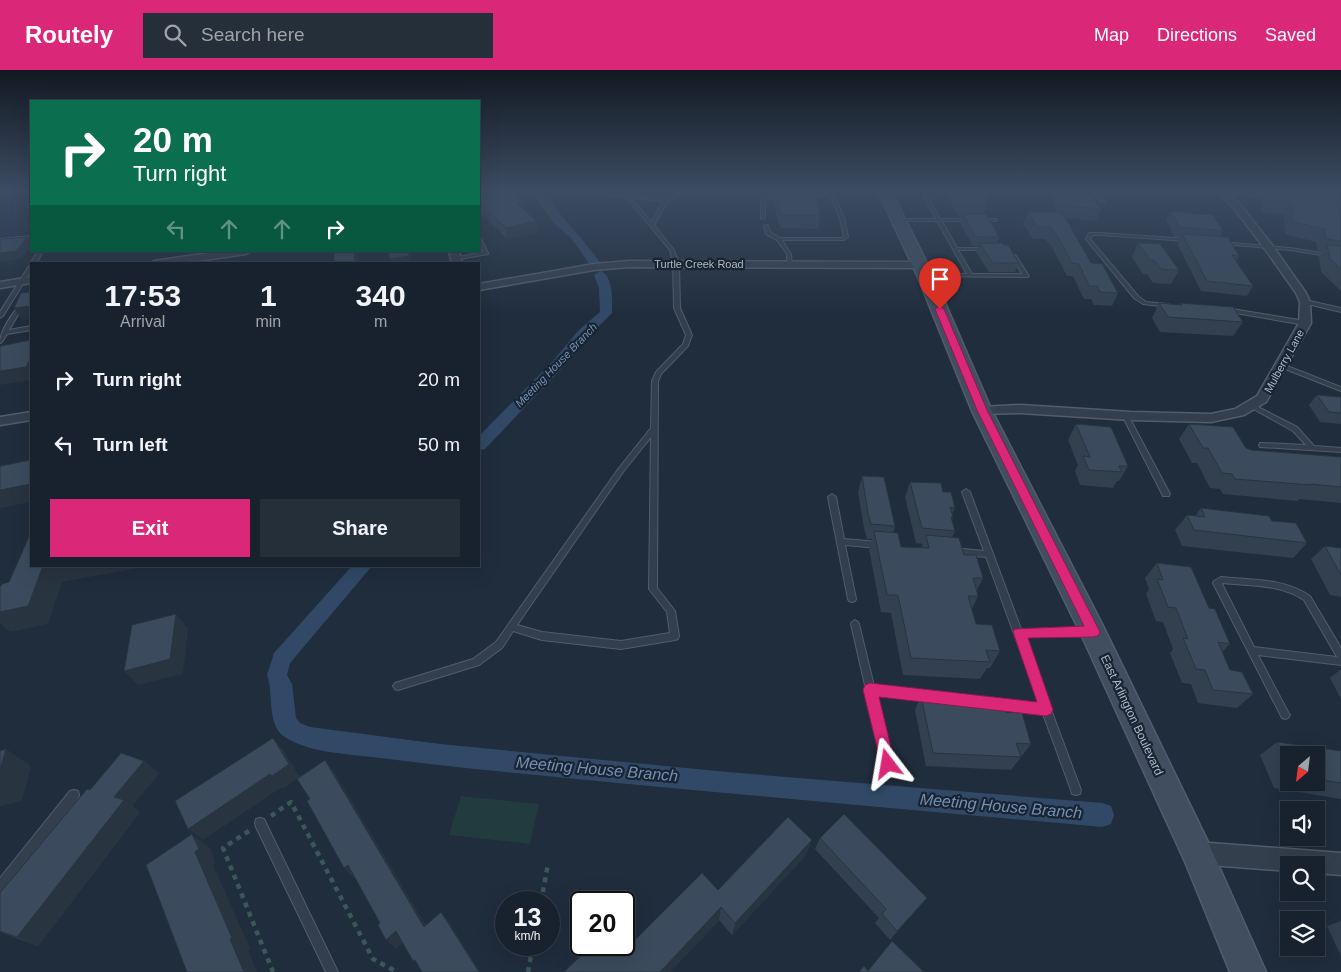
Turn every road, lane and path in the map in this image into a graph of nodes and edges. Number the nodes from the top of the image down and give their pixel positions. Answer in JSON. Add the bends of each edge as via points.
{"nodes":[{"id":1,"x":657,"y":231,"type":"edge"},
{"id":2,"x":768,"y":231,"type":"edge"},
{"id":3,"x":846,"y":231,"type":"edge"},
{"id":4,"x":904,"y":231,"type":"edge"},
{"id":5,"x":945,"y":231,"type":"edge"},
{"id":6,"x":1255,"y":231,"type":"edge"},
{"id":7,"x":30,"y":237,"type":"edge"},
{"id":8,"x":0,"y":240,"type":"edge"},
{"id":9,"x":779,"y":240,"type":"junction"},
{"id":10,"x":480,"y":241,"type":"edge"},
{"id":11,"x":1194,"y":241,"type":"edge"},
{"id":12,"x":1213,"y":242,"type":"edge"},
{"id":13,"x":1269,"y":247,"type":"junction"},
{"id":14,"x":956,"y":249,"type":"junction"},
{"id":15,"x":989,"y":249,"type":"edge"},
{"id":16,"x":239,"y":252,"type":"edge"},
{"id":17,"x":1014,"y":256,"type":"edge"},
{"id":18,"x":1341,"y":257,"type":"edge"},
{"id":19,"x":456,"y":258,"type":"edge"},
{"id":20,"x":168,"y":262,"type":"edge"},
{"id":21,"x":676,"y":264,"type":"junction"},
{"id":22,"x":789,"y":265,"type":"junction"},
{"id":23,"x":923,"y":270,"type":"junction"},
{"id":24,"x":970,"y":276,"type":"junction"},
{"id":25,"x":27,"y":281,"type":"edge"},
{"id":26,"x":0,"y":285,"type":"edge"},
{"id":27,"x":480,"y":287,"type":"edge"},
{"id":28,"x":30,"y":296,"type":"edge"},
{"id":29,"x":1305,"y":302,"type":"junction"},
{"id":30,"x":1174,"y":307,"type":"edge"},
{"id":31,"x":1220,"y":310,"type":"edge"},
{"id":32,"x":1341,"y":310,"type":"edge"},
{"id":33,"x":0,"y":316,"type":"edge"},
{"id":34,"x":1305,"y":322,"type":"junction"},
{"id":35,"x":30,"y":328,"type":"edge"},
{"id":36,"x":6,"y":332,"type":"junction"},
{"id":37,"x":0,"y":341,"type":"edge"},
{"id":38,"x":1282,"y":366,"type":"junction"},
{"id":39,"x":1341,"y":389,"type":"edge"},
{"id":40,"x":1252,"y":406,"type":"junction"},
{"id":41,"x":982,"y":410,"type":"junction"},
{"id":42,"x":1125,"y":415,"type":"junction"},
{"id":43,"x":30,"y":416,"type":"edge"},
{"id":44,"x":0,"y":421,"type":"edge"},
{"id":45,"x":655,"y":428,"type":"junction"},
{"id":46,"x":1262,"y":445,"type":"dead end"},
{"id":47,"x":1312,"y":448,"type":"junction"},
{"id":48,"x":1341,"y":450,"type":"edge"},
{"id":49,"x":966,"y":492,"type":"dead end"},
{"id":50,"x":1166,"y":494,"type":"dead end"},
{"id":51,"x":832,"y":496,"type":"dead end"},
{"id":52,"x":842,"y":542,"type":"junction"},
{"id":53,"x":891,"y":546,"type":"edge"},
{"id":54,"x":940,"y":550,"type":"edge"},
{"id":55,"x":988,"y":554,"type":"junction"},
{"id":56,"x":852,"y":599,"type":"dead end"},
{"id":57,"x":855,"y":624,"type":"dead end"},
{"id":58,"x":511,"y":627,"type":"junction"},
{"id":59,"x":1019,"y":632,"type":"junction"},
{"id":60,"x":1093,"y":632,"type":"junction"},
{"id":61,"x":1251,"y":650,"type":"junction"},
{"id":62,"x":1341,"y":656,"type":"edge"},
{"id":63,"x":1341,"y":661,"type":"edge"},
{"id":64,"x":398,"y":686,"type":"dead end"},
{"id":65,"x":870,"y":690,"type":"junction"},
{"id":66,"x":948,"y":699,"type":"edge"},
{"id":67,"x":988,"y":703,"type":"edge"},
{"id":68,"x":1046,"y":710,"type":"junction"},
{"id":69,"x":1285,"y":716,"type":"dead end"},
{"id":70,"x":888,"y":764,"type":"dead end"},
{"id":71,"x":1076,"y":790,"type":"dead end"},
{"id":72,"x":74,"y":795,"type":"dead end"},
{"id":73,"x":260,"y":823,"type":"dead end"},
{"id":74,"x":1197,"y":853,"type":"junction"},
{"id":75,"x":548,"y":864,"type":"dead end"},
{"id":76,"x":1341,"y":864,"type":"edge"},
{"id":77,"x":0,"y":887,"type":"edge"},
{"id":78,"x":543,"y":891,"type":"edge"},
{"id":79,"x":531,"y":956,"type":"edge"},
{"id":80,"x":332,"y":972,"type":"edge"},
{"id":81,"x":528,"y":972,"type":"edge"},
{"id":82,"x":1248,"y":972,"type":"edge"}],
"edges":[{"from":1,"to":21,"type":"lane","via":[[672,250]]},
{"from":2,"to":9,"type":"lane"},
{"from":3,"to":9,"type":"lane","via":[[844,239]]},
{"from":4,"to":23,"type":"main road","name":"East Arlington Boulevard"},
{"from":5,"to":14,"type":"lane"},
{"from":6,"to":13,"type":"street","name":"Mulberry Lane"},
{"from":7,"to":8,"type":"lane"},
{"from":9,"to":22,"type":"lane","via":[[789,254]]},
{"from":10,"to":19,"type":"lane","via":[[486,253]]},
{"from":11,"to":30,"type":"lane","via":[[1100,234],[1091,234],[1088,239],[1136,297],[1145,303]]},
{"from":12,"to":13,"type":"lane"},
{"from":13,"to":18,"type":"lane"},
{"from":13,"to":29,"type":"street","name":"Mulberry Lane"},
{"from":14,"to":15,"type":"lane"},
{"from":14,"to":24,"type":"lane"},
{"from":16,"to":20,"type":"street"},
{"from":17,"to":24,"type":"lane","via":[[1026,276]]},
{"from":21,"to":22,"type":"street","name":"Turtle Creek Road"},
{"from":21,"to":27,"type":"street","name":"Turtle Creek Road","via":[[594,267]]},
{"from":21,"to":45,"type":"lane","via":[[677,308],[689,335],[686,346],[658,373]]},
{"from":22,"to":23,"type":"street","name":"Turtle Creek Road"},
{"from":23,"to":24,"type":"lane"},
{"from":23,"to":41,"type":"main road","name":"East Arlington Boulevard"},
{"from":25,"to":26,"type":"street"},
{"from":25,"to":33,"type":"lane"},
{"from":28,"to":36,"type":"lane"},
{"from":29,"to":32,"type":"lane"},
{"from":29,"to":34,"type":"street","name":"Mulberry Lane"},
{"from":31,"to":34,"type":"lane"},
{"from":34,"to":38,"type":"street","name":"Mulberry Lane"},
{"from":35,"to":36,"type":"lane"},
{"from":36,"to":37,"type":"lane"},
{"from":38,"to":39,"type":"lane"},
{"from":38,"to":40,"type":"street","name":"Mulberry Lane","via":[[1262,399]]},
{"from":40,"to":42,"type":"street","name":"Mulberry Lane","via":[[1211,418]]},
{"from":40,"to":47,"type":"lane","via":[[1295,429]]},
{"from":41,"to":42,"type":"street","name":"Mulberry Lane"},
{"from":41,"to":60,"type":"main road","name":"East Arlington Boulevard"},
{"from":42,"to":50,"type":"lane"},
{"from":43,"to":44,"type":"street"},
{"from":45,"to":58,"type":"lane","via":[[621,470]]},
{"from":45,"to":58,"type":"lane","via":[[653,589],[671,611],[675,636],[622,645],[542,636]]},
{"from":46,"to":47,"type":"lane"},
{"from":47,"to":48,"type":"lane"},
{"from":49,"to":55,"type":"lane"},
{"from":51,"to":52,"type":"lane"},
{"from":52,"to":53,"type":"lane"},
{"from":52,"to":56,"type":"lane"},
{"from":54,"to":55,"type":"lane"},
{"from":55,"to":59,"type":"lane"},
{"from":57,"to":65,"type":"lane"},
{"from":58,"to":64,"type":"lane","via":[[499,645],[476,662]]},
{"from":59,"to":60,"type":"lane"},
{"from":59,"to":68,"type":"lane"},
{"from":60,"to":74,"type":"main road","name":"East Arlington Boulevard"},
{"from":61,"to":62,"type":"lane","via":[[1217,583],[1221,580],[1300,592],[1307,598]]},
{"from":61,"to":63,"type":"lane"},
{"from":61,"to":69,"type":"lane"},
{"from":65,"to":66,"type":"lane"},
{"from":65,"to":70,"type":"lane"},
{"from":67,"to":68,"type":"lane"},
{"from":68,"to":71,"type":"lane"},
{"from":72,"to":77,"type":"lane"},
{"from":73,"to":80,"type":"lane"},
{"from":74,"to":76,"type":"street"},
{"from":74,"to":82,"type":"main road","name":"East Arlington Boulevard"},
{"from":75,"to":78,"type":"path"},
{"from":79,"to":81,"type":"path"}]}
